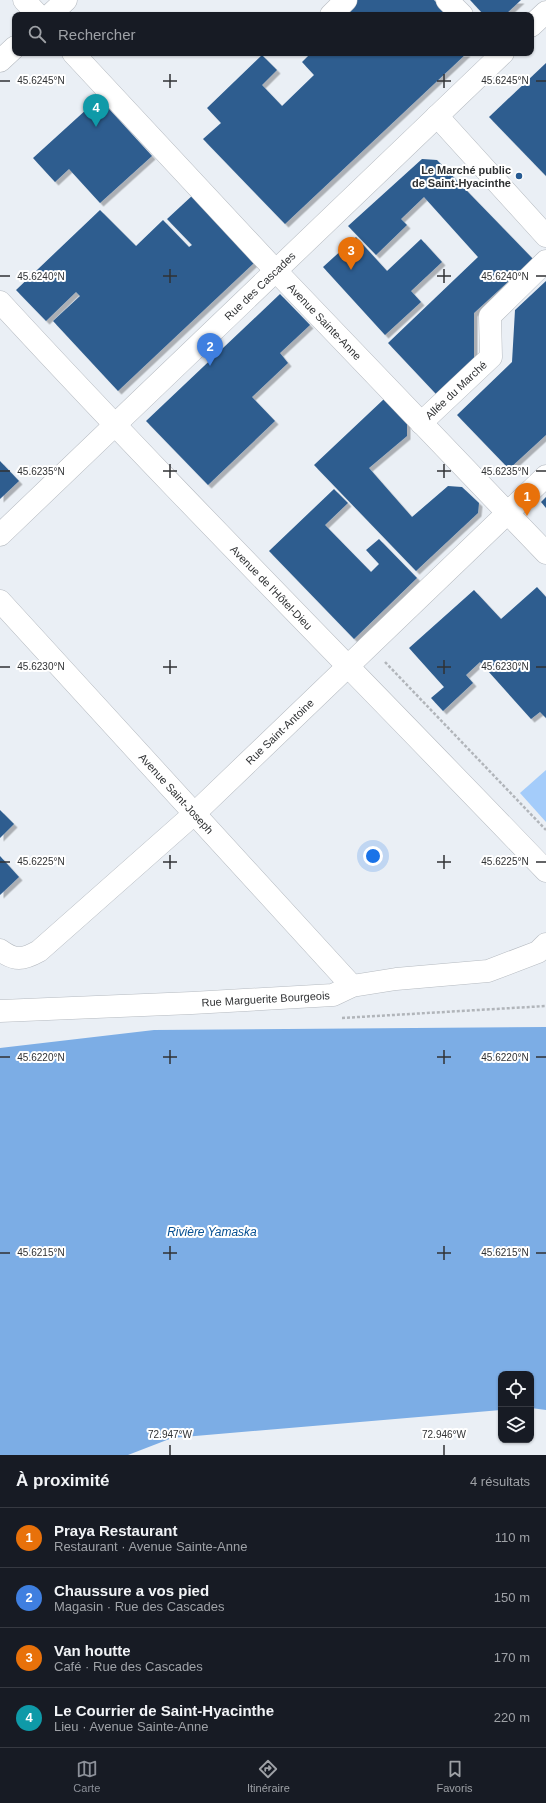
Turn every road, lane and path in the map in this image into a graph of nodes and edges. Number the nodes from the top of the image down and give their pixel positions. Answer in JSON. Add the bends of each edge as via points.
{"nodes":[{"id":1,"x":24,"y":0,"type":"edge"},
{"id":2,"x":66,"y":0,"type":"edge"},
{"id":3,"x":346,"y":0,"type":"edge"},
{"id":4,"x":448,"y":0,"type":"edge"},
{"id":5,"x":35,"y":12,"type":"edge"},
{"id":6,"x":53,"y":12,"type":"edge"},
{"id":7,"x":334,"y":12,"type":"edge"},
{"id":8,"x":459,"y":12,"type":"edge"},
{"id":9,"x":546,"y":12,"type":"edge"},
{"id":10,"x":534,"y":23,"type":"edge"},
{"id":11,"x":12,"y":50,"type":"edge"},
{"id":12,"x":76,"y":56,"type":"edge"},
{"id":13,"x":498,"y":56,"type":"edge"},
{"id":14,"x":0,"y":61,"type":"edge"},
{"id":15,"x":437,"y":116,"type":"junction"},
{"id":16,"x":546,"y":236,"type":"edge"},
{"id":17,"x":546,"y":262,"type":"edge"},
{"id":18,"x":276,"y":271,"type":"junction"},
{"id":19,"x":0,"y":302,"type":"edge"},
{"id":20,"x":421,"y":422,"type":"junction"},
{"id":21,"x":114,"y":425,"type":"junction"},
{"id":22,"x":546,"y":476,"type":"edge"},
{"id":23,"x":508,"y":513,"type":"junction"},
{"id":24,"x":0,"y":535,"type":"edge"},
{"id":25,"x":546,"y":553,"type":"edge"},
{"id":26,"x":0,"y":601,"type":"edge"},
{"id":27,"x":369,"y":646,"type":"junction"},
{"id":28,"x":349,"y":666,"type":"junction"},
{"id":29,"x":194,"y":814,"type":"junction"},
{"id":30,"x":546,"y":830,"type":"edge"},
{"id":31,"x":546,"y":871,"type":"edge"},
{"id":32,"x":546,"y":944,"type":"edge"},
{"id":33,"x":0,"y":950,"type":"edge"},
{"id":34,"x":352,"y":986,"type":"junction"},
{"id":35,"x":0,"y":1011,"type":"edge"}],
"edges":[{"from":1,"to":5,"type":"street"},
{"from":2,"to":6,"type":"street"},
{"from":3,"to":7,"type":"street"},
{"from":4,"to":8,"type":"street"},
{"from":9,"to":10,"type":"street"},
{"from":11,"to":14,"type":"street"},
{"from":12,"to":18,"type":"street","name":"Avenue Sainte-Anne"},
{"from":13,"to":15,"type":"street","name":"Rue des Cascades"},
{"from":15,"to":16,"type":"street"},
{"from":15,"to":18,"type":"street","name":"Rue des Cascades"},
{"from":17,"to":20,"type":"street","name":"Allée du Marché","via":[[490,316],[491,357]]},
{"from":18,"to":20,"type":"street","name":"Avenue Sainte-Anne"},
{"from":18,"to":21,"type":"street","name":"Rue des Cascades"},
{"from":19,"to":21,"type":"street","name":"Avenue de l'Hôtel-Dieu"},
{"from":20,"to":23,"type":"street","name":"Avenue Sainte-Anne"},
{"from":21,"to":24,"type":"street","name":"Rue des Cascades"},
{"from":21,"to":28,"type":"street","name":"Avenue de l'Hôtel-Dieu"},
{"from":22,"to":23,"type":"street","name":"Rue Saint-Antoine"},
{"from":23,"to":25,"type":"street","name":"Avenue Sainte-Anne"},
{"from":23,"to":27,"type":"street","name":"Rue Saint-Antoine"},
{"from":26,"to":29,"type":"street","name":"Avenue Saint-Joseph"},
{"from":27,"to":28,"type":"street","name":"Rue Saint-Antoine"},
{"from":27,"to":30,"type":"path"},
{"from":28,"to":29,"type":"street","name":"Rue Saint-Antoine"},
{"from":28,"to":31,"type":"street","name":"Avenue de l'Hôtel-Dieu"},
{"from":29,"to":33,"type":"street","name":"Rue Saint-Antoine","via":[[38,951],[26,958],[11,958]]},
{"from":29,"to":34,"type":"street","name":"Avenue Saint-Joseph"},
{"from":32,"to":34,"type":"street","name":"Rue Marguerite Bourgeois","via":[[538,952],[488,970]]},
{"from":34,"to":35,"type":"street","name":"Rue Marguerite Bourgeois","via":[[333,995]]}]}
